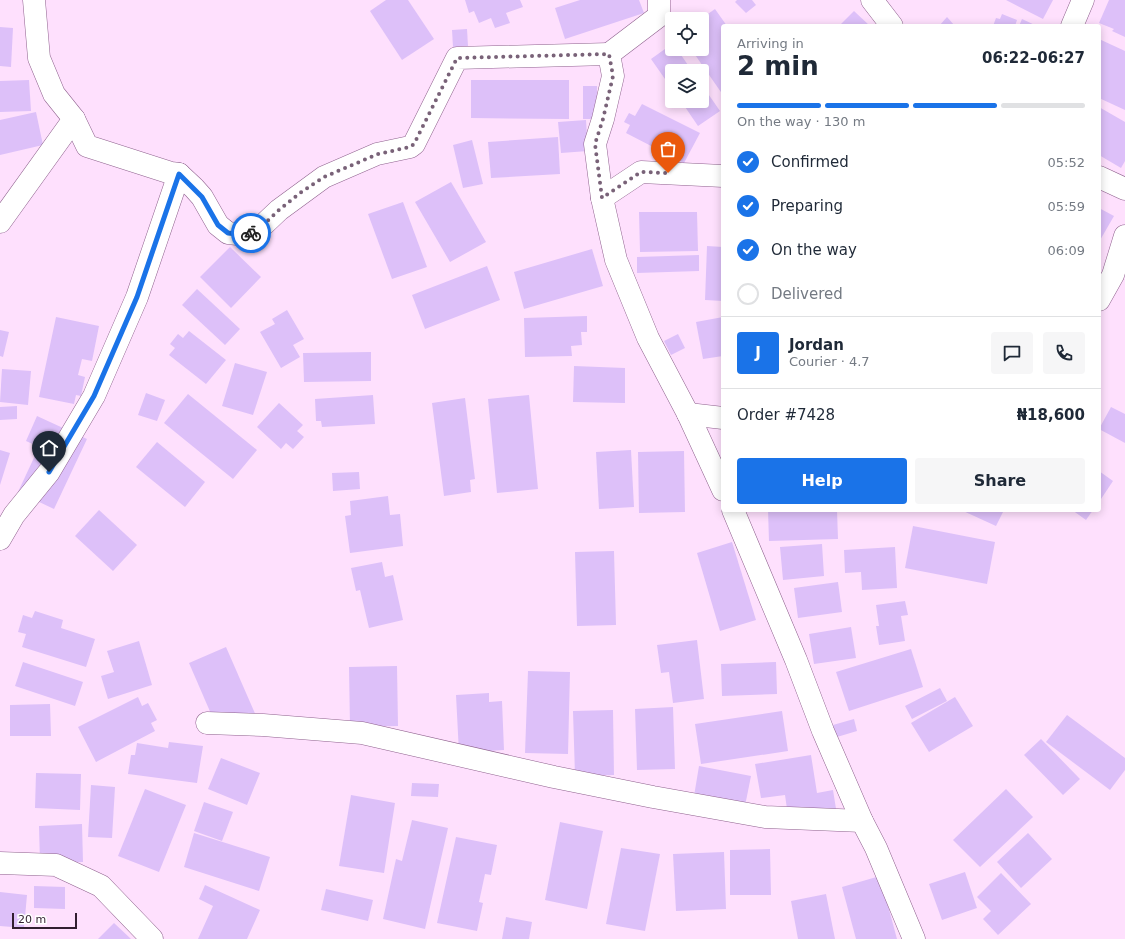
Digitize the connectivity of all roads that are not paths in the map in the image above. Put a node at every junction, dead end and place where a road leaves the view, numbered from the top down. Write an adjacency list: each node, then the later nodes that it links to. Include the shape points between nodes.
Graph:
1 (34, 0): 8 (street, via 39,58 54,94)
2 (659, 0): 7 (street, via 659,16)
3 (872, 0): 5 (street)
4 (1083, 0): 6 (street)
5 (890, 24)
6 (1073, 24)
7 (609, 54): 9 (street, via 457,58 414,144 378,154 324,177 279,210 260,228 247,235 228,233 218,225 202,197); 13 (street, via 613,76 595,144)
8 (74, 118): 9 (street, via 87,146); 14 (street)
9 (179, 174): 21 (street, via 137,297 94,396 49,472 14,515)
10 (721, 176): 13 (street, via 641,172)
11 (1101, 178): 12 (street)
12 (1125, 189)
13 (602, 198): 17 (street, via 616,260 648,338)
14 (0, 222)
15 (1125, 236): 16 (street, via 1113,274)
16 (1101, 296)
17 (688, 414): 18 (street); 19 (street)
18 (721, 418)
19 (721, 486)
20 (734, 512): 23 (street)
21 (0, 539)
22 (207, 723): 23 (street, via 362,733 561,778 765,817)
23 (862, 821): 26 (street)
24 (0, 863): 25 (street, via 56,864 101,886)
25 (152, 939)
26 (914, 939)

